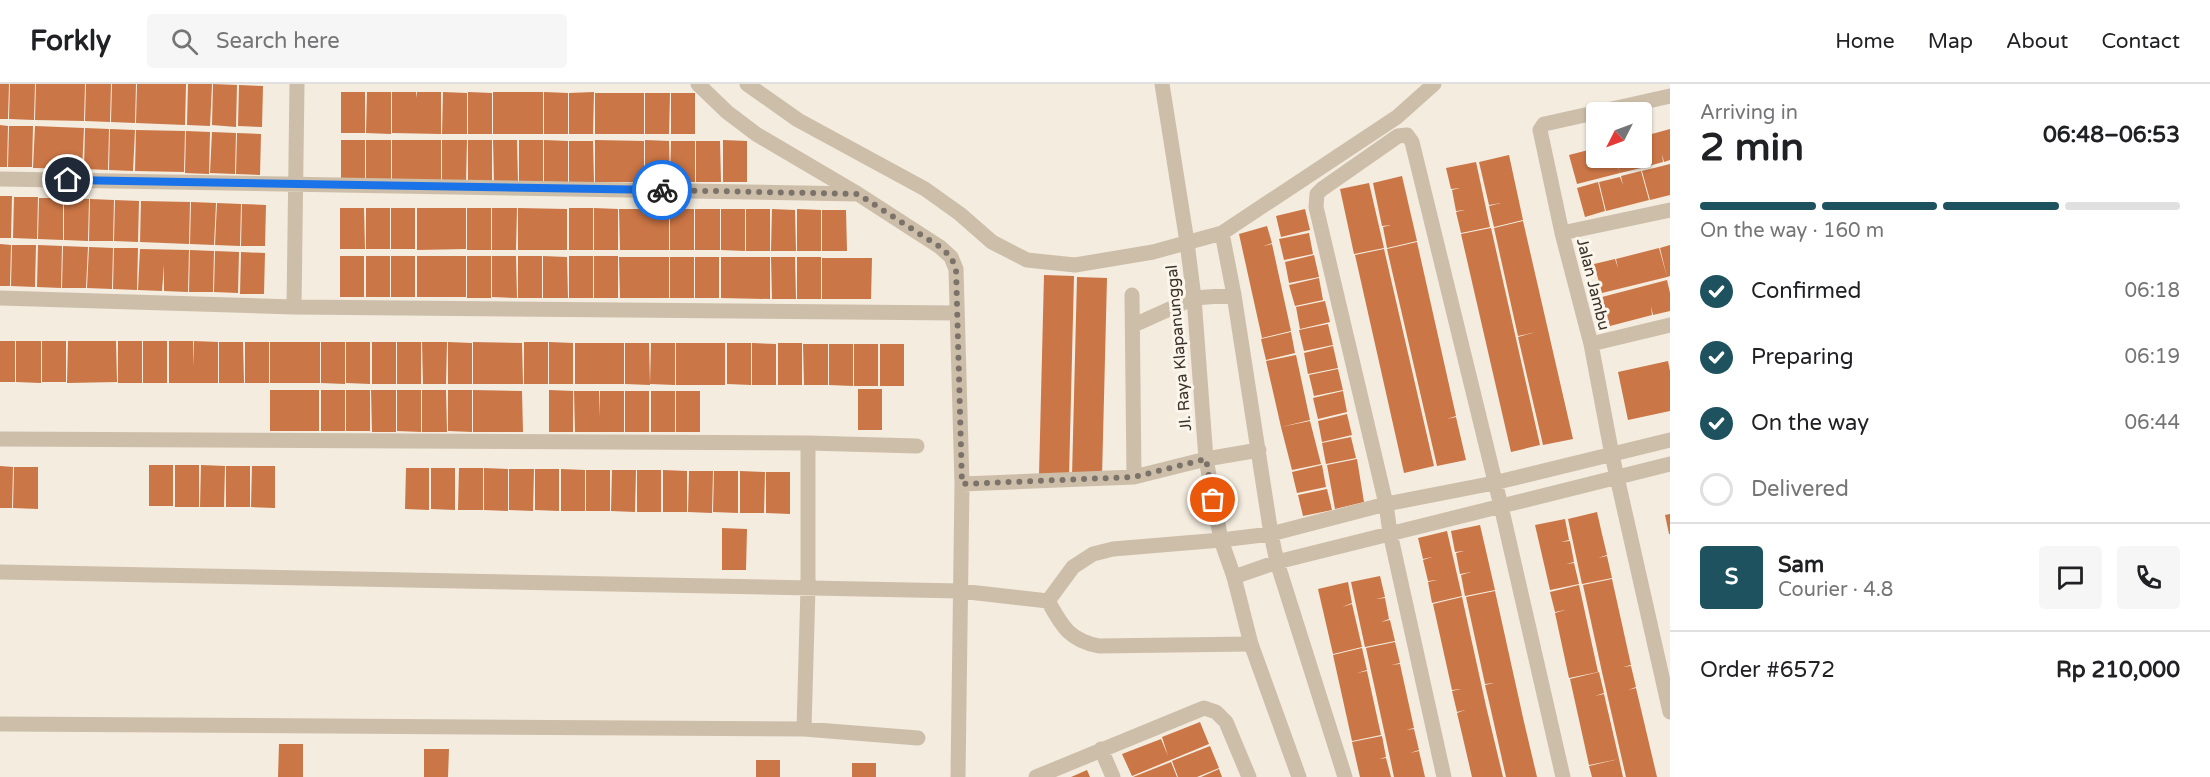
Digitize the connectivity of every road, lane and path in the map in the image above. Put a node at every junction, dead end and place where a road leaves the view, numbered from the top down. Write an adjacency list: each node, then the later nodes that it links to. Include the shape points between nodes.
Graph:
1 (297, 84): 8 (street)
2 (698, 84): 9 (street, via 756,134)
3 (747, 84): 13 (street, via 798,120 925,189 992,242 1027,260 1075,265)
4 (1162, 84): 13 (street, Jl. Raya Klapanunggal)
5 (1434, 84): 11 (street, via 1397,117)
6 (1661, 93): 12 (street, Jalan Jambu, via 1544,124 1540,130)
7 (0, 179): 8 (street)
8 (296, 183): 9 (street); 18 (street)
9 (858, 194): 19 (street, via 951,257 956,269)
10 (1670, 210): 12 (street)
11 (1222, 233): 13 (street); 15 (street)
12 (1562, 233): 22 (street, Jalan Jambu)
13 (1187, 242): 17 (street, Jl. Raya Klapanunggal)
14 (1132, 295): 20 (street)
15 (1234, 295): 17 (street); 27 (street)
16 (0, 298): 18 (street)
17 (1194, 298): 20 (street); 29 (street, Jl. Raya Klapanunggal)
18 (294, 307): 19 (street)
19 (957, 313): 34 (street)
20 (1134, 325): 32 (street)
21 (1670, 325): 22 (street)
22 (1591, 344): 28 (street, Jalan Jambu)
23 (0, 438): 25 (street)
24 (1670, 440): 28 (street)
25 (808, 443): 26 (street); 43 (street)
26 (917, 446)
27 (1259, 450): 29 (street); 38 (street)
28 (1612, 455): 31 (street, Jalan Jambu); 33 (street)
29 (1206, 459): 32 (street); 39 (street, Jl. Raya Klapanunggal)
30 (1670, 464): 31 (street)
31 (1618, 476): 36 (street); 47 (street, Jalan Jambu)
32 (1134, 477): 34 (street)
33 (1494, 483): 35 (street); 35 (street, via 1412,142 1407,135 1398,136 1322,189 1317,194 1316,207); 36 (street)
34 (962, 484): 44 (street)
35 (1386, 504): 37 (street); 38 (street)
36 (1501, 506): 37 (street); 59 (street)
37 (1390, 533): 40 (street); 58 (street)
38 (1270, 534): 39 (street); 40 (street)
39 (1221, 540): 42 (street, Jl. Raya Klapanunggal); 45 (street, via 1093,554 1073,567)
40 (1277, 562): 42 (street); 57 (street)
41 (0, 572): 43 (street)
42 (1234, 577): 46 (street, Jl. Raya Klapanunggal)
43 (808, 587): 44 (street); 49 (street)
44 (960, 591): 45 (street); 52 (street)
45 (1048, 601): 46 (street, via 1063,628 1082,643)
46 (1251, 644): 56 (street, Jl. Raya Klapanunggal)
47 (1670, 712)
48 (0, 724): 49 (street)
49 (804, 729): 50 (street)
50 (918, 738)
51 (1101, 749): 53 (street); 54 (street); 55 (street, via 1204,708 1216,711 1226,722)
52 (958, 777)
53 (1036, 777)
54 (1113, 777)
55 (1249, 777)
56 (1299, 777)
57 (1345, 777)
58 (1444, 777)
59 (1563, 777)

